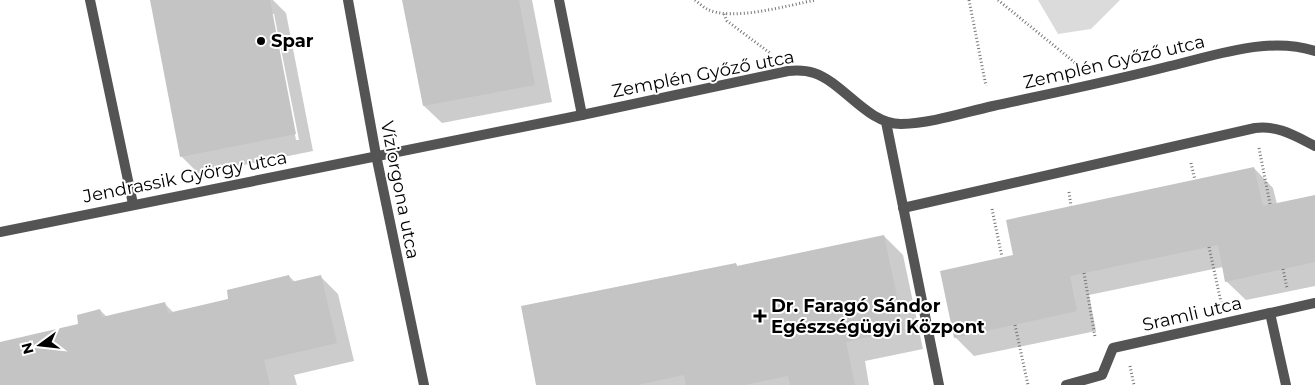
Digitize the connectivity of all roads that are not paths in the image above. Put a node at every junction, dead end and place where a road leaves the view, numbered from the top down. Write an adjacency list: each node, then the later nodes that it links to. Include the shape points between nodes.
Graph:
1 (90, 0): 9 (street)
2 (348, 0): 8 (street, Víziorgona utca)
3 (560, 0): 5 (street)
4 (1315, 51): 6 (street, Zemplén Győző utca, via 1285,46 1242,49 932,121)
5 (582, 115): 6 (street, Zemplén Győző utca, via 802,70 816,73); 8 (street, Zemplén Győző utca)
6 (886, 122): 10 (street)
7 (1315, 146): 10 (street, via 1281,129 1255,128)
8 (376, 155): 9 (street, Jendrassik György utca); 14 (street, Víziorgona utca)
9 (133, 204): 11 (street, Jendrassik György utca)
10 (903, 208): 15 (street)
11 (0, 232)
12 (1315, 303): 13 (street, Sramli utca)
13 (1270, 312): 16 (street, Sramli utca, via 1113,348 1102,376); 17 (street)
14 (424, 385)
15 (938, 385)
16 (1066, 385)
17 (1286, 385)

